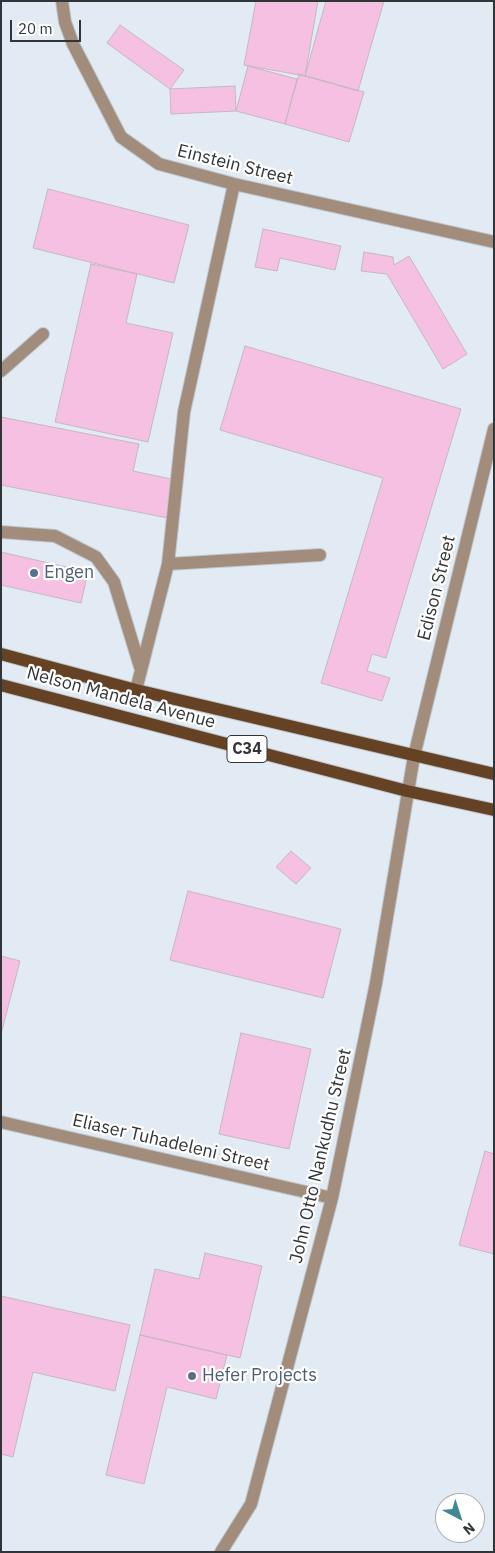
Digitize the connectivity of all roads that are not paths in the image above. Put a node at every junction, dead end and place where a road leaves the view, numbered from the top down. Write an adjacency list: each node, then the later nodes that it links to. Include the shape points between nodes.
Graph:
1 (62, 1): 2 (street, Einstein Street, via 73,44 121,137 158,164)
2 (234, 184): 3 (street, Einstein Street); 9 (street, via 184,412)
3 (494, 242)
4 (43, 334): 5 (street)
5 (1, 371)
6 (494, 429): 14 (street, Edison Street)
7 (1, 532): 11 (street, via 56,536 96,557 114,582)
8 (320, 555): 9 (street)
9 (168, 564): 11 (street)
10 (1, 654): 13 (main road, Nelson Mandela Avenue / C34)
11 (141, 670): 13 (street)
12 (1, 685): 16 (main road, Nelson Mandela Avenue / C34)
13 (136, 690): 14 (main road, Nelson Mandela Avenue / C34)
14 (414, 756): 15 (main road, Nelson Mandela Avenue / C34); 16 (street, John Otto Nankudhu Street)
15 (494, 774)
16 (407, 791): 17 (main road, Nelson Mandela Avenue / C34); 19 (street, John Otto Nankudhu Street, via 376,983)
17 (494, 810)
18 (1, 1122): 19 (street, Eliaser Tuhadeleni Street)
19 (332, 1198): 20 (street, John Otto Nankudhu Street, via 251,1504)
20 (221, 1552)

